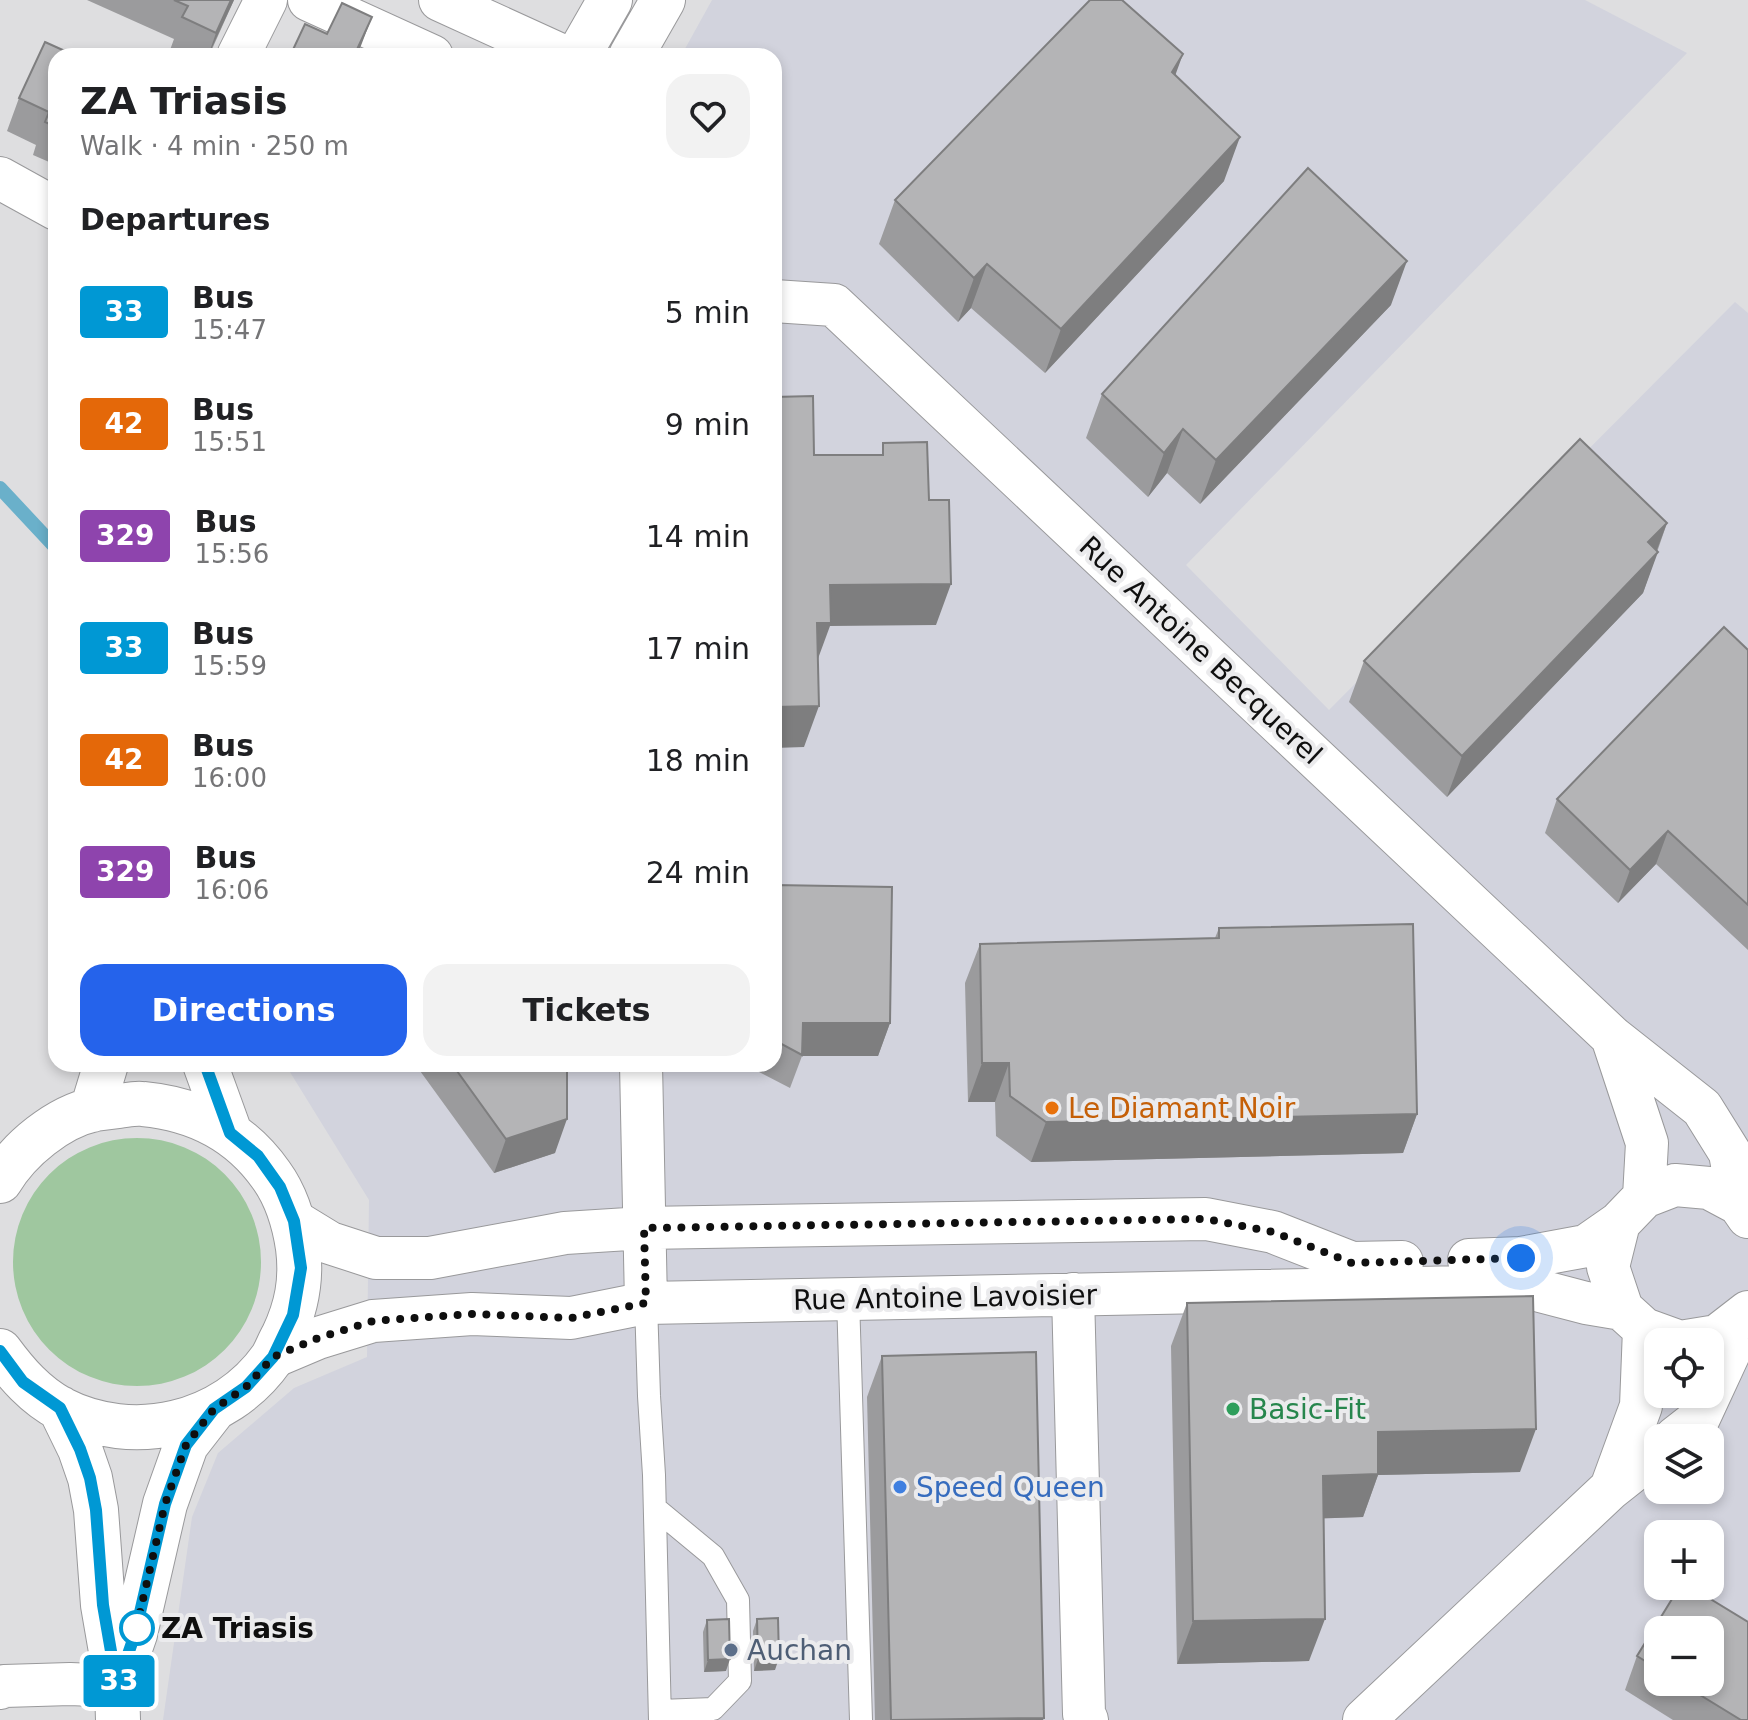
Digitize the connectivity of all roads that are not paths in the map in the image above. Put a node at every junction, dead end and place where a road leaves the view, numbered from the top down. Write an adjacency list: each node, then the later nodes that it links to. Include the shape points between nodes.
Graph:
1 (266, 0): 6 (street)
2 (309, 0): 7 (street)
3 (440, 0): 8 (street)
4 (610, 0): 9 (street)
5 (663, 0): 10 (street)
6 (242, 48)
7 (414, 48)
8 (545, 48)
9 (583, 48)
10 (636, 48)
11 (0, 178): 12 (street)
12 (48, 205)
13 (782, 302): 14 (street, Rue Antoine Becquerel, via 834,305)
14 (1612, 1037): 21 (street, Rue Antoine Becquerel, via 1647,1143); 22 (street, Rue Antoine Becquerel, via 1702,1108 1730,1153)
15 (104, 1072): 18 (street)
16 (208, 1072): 19 (street)
17 (641, 1072): 24 (street)
18 (92, 1110): 19 (street, via 140,1103 187,1111); 20 (street, via 30,1144)
19 (230, 1133): 23 (street, via 258,1156 280,1187)
20 (0, 1181)
21 (1631, 1210): 22 (street, via 1675,1185 1709,1188); 24 (street, via 1586,1246 1521,1258 1352,1263 1273,1232 1206,1219); 29 (street, Rue Antoine Becquerel, via 1608,1267)
22 (1743, 1210)
23 (294, 1221): 24 (street, via 330,1243 376,1258 430,1258 565,1233); 31 (street, via 301,1268 293,1315)
24 (644, 1228): 27 (street)
25 (1073, 1294): 26 (street, Rue Antoine Lavoisier); 29 (street, Rue Antoine Lavoisier, via 1521,1286); 42 (street)
26 (848, 1298): 27 (street, Rue Antoine Lavoisier); 41 (lane)
27 (646, 1303): 31 (street, Rue Antoine Lavoisier, via 571,1318 472,1314 373,1321); 37 (lane)
28 (1748, 1313): 29 (street, Rue Antoine Lavoisier, via 1717,1336 1680,1342); 34 (street)
29 (1633, 1319): 36 (street, via 1641,1406)
30 (0, 1351): 32 (street, via 23,1382)
31 (273, 1357): 33 (street, via 246,1387)
32 (60, 1408): 33 (street, via 97,1423 136,1428 176,1424); 39 (street, via 90,1478)
33 (214, 1409): 39 (street, via 186,1445 165,1504)
34 (1693, 1424)
35 (1644, 1462): 36 (street)
36 (1610, 1489): 43 (street)
37 (655, 1508): 40 (lane); 40 (lane, via 713,1556 738,1600 740,1681 713,1709)
38 (0, 1688): 39 (street, via 70,1684)
39 (117, 1703)
40 (660, 1715)
41 (861, 1720)
42 (1087, 1720)
43 (1364, 1720)

